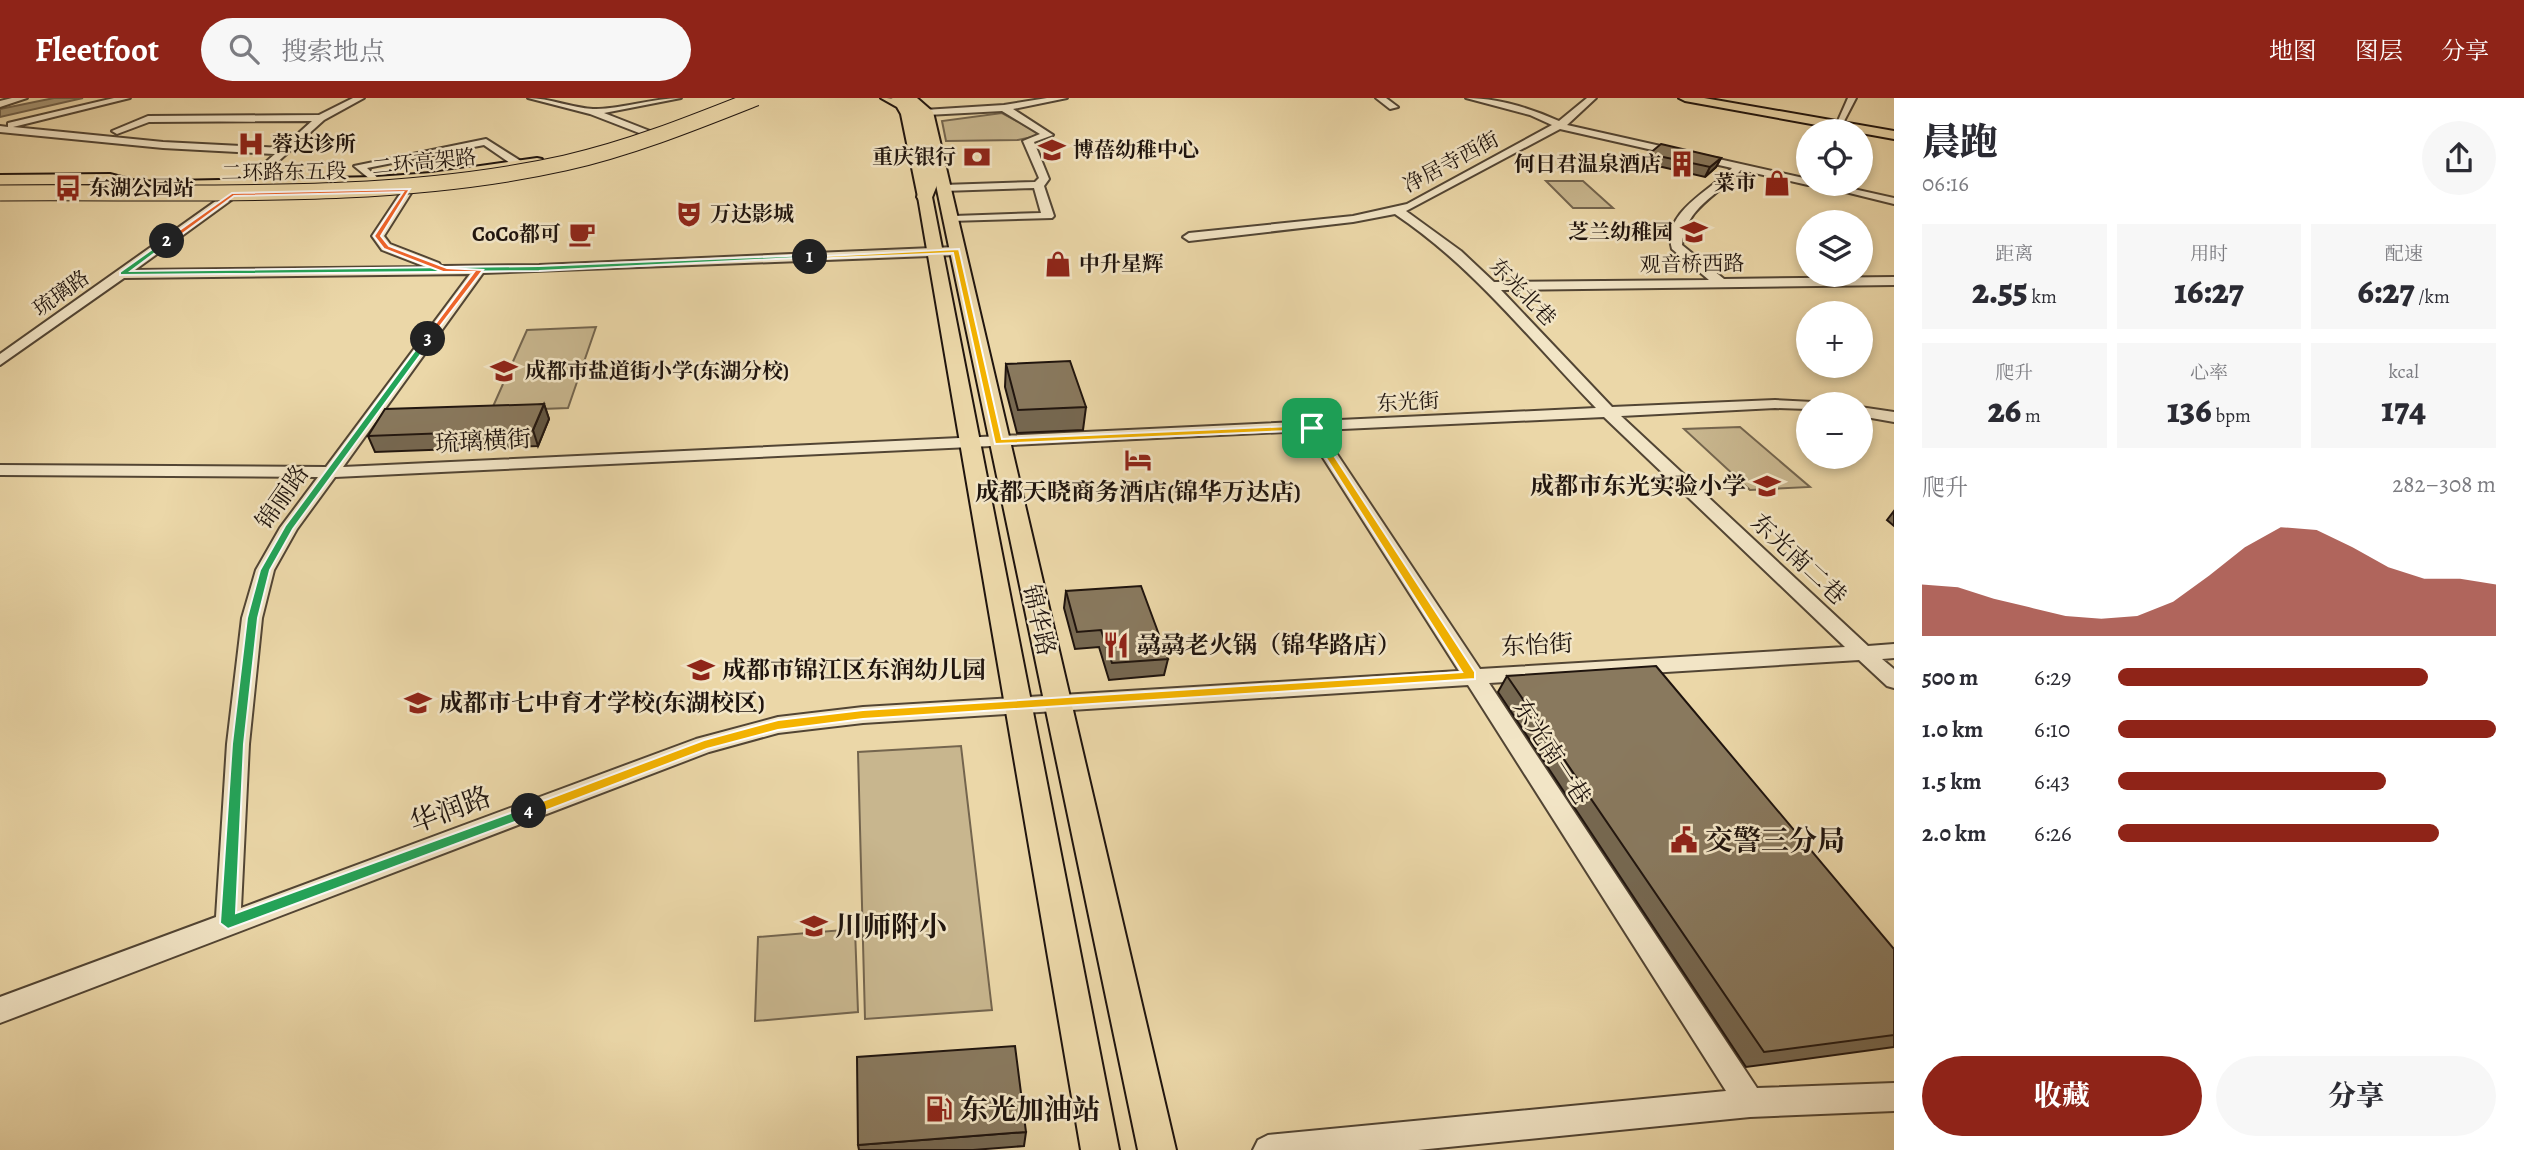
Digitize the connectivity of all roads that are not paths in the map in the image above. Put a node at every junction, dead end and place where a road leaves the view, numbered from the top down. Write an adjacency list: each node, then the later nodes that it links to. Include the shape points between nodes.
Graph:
1 (23, 98): 19 (street)
2 (126, 98): 33 (street)
3 (360, 98): 26 (street)
4 (532, 98): 24 (street)
5 (677, 98): 24 (street)
6 (731, 98): 42 (highway, 二环高架路, via 603,144 448,173 344,180)
7 (738, 98): 35 (main road, 二环路东五段)
8 (756, 98): 28 (highway, 二环高架路, bridge)
9 (765, 98): 28 (highway, bridge); 45 (main road, 二环路东五段, via 659,142 565,168 491,182)
10 (887, 98): 47 (main road, 锦华路, via 907,114)
11 (898, 98): 47 (highway, via 916,113)
12 (1063, 98): 23 (street)
13 (1380, 98): 22 (street)
14 (1470, 98): 25 (street)
15 (1592, 98): 31 (street, 净居寺西街)
16 (1685, 98): 36 (main road)
17 (1704, 98): 29 (main road)
18 (1852, 98): 30 (street)
19 (0, 104)
20 (211, 105): 27 (street)
21 (918, 105): 23 (street); 47 (main road, 锦华路)
22 (1393, 107)
23 (1004, 108): 44 (street, via 1048,135 1028,142 1044,179)
24 (593, 112): 35 (street)
25 (1551, 116): 31 (street); 52 (street, 净居寺西街, via 1394,204)
26 (321, 118): 27 (street); 37 (street, 琉璃路)
27 (193, 119): 34 (street, via 148,120)
28 (704, 119): 49 (highway, 二环高架路, bridge, via 611,151 447,182 344,190)
29 (1828, 119)
30 (1841, 119)
31 (1559, 125): 39 (street); 52 (street, 净居寺西街, via 1410,207)
32 (1873, 128): 36 (main road)
33 (0, 129): 37 (street)
34 (117, 131)
35 (647, 133): 38 (main road, 二环路东五段)
36 (1894, 133)
37 (285, 152): 43 (street, 琉璃路)
38 (520, 165): 41 (main road, 二环路东五段); 41 (street, via 486,142 359,166)
39 (1739, 166): 40 (street); 60 (street, via 1692,205 1675,232 1676,246)
40 (1796, 178)
41 (376, 181): 43 (main road, 二环路东五段)
42 (0, 183): 46 (main road, 二环路东五段); 46 (highway, via 110,179)
43 (248, 183): 46 (main road, 二环路东五段); 48 (street, 琉璃路)
44 (1038, 185): 47 (street); 53 (street, via 1048,216)
45 (408, 190): 48 (main road, 二环路东五段); 56 (street, via 378,236 387,247)
46 (142, 191): 48 (main road, 二环路东五段); 49 (highway, via 104,199)
47 (934, 193): 55 (main road, 锦华路)
48 (232, 195): 58 (street, 琉璃路)
49 (0, 196)
50 (1872, 196): 51 (street)
51 (1894, 201)
52 (1396, 210): 54 (street, 净居寺西街); 61 (street, 东光北巷, via 1423,226)
53 (954, 219)
54 (1189, 237)
55 (945, 251): 57 (street); 68 (main road, 锦华路); 69 (main road, 锦华路)
56 (446, 270): 57 (street); 58 (street)
57 (479, 270): 71 (street, 锦丽路)
58 (123, 274): 62 (street, 琉璃路)
59 (1894, 281): 60 (street, 观音桥西路)
60 (1721, 283): 61 (street, 观音桥西路)
61 (1490, 286): 65 (street, 东光北巷)
62 (0, 361)
63 (1796, 405): 65 (street, 东光街)
64 (1873, 413): 66 (street)
65 (1610, 414): 67 (street, 东光街); 73 (street, 东光南二巷)
66 (1894, 417)
67 (1312, 428): 68 (street, 东光街); 74 (street, 东光南一巷)
68 (998, 442): 69 (street, 东光街); 76 (main road, 锦华路)
69 (969, 443): 71 (street, 琉璃横街); 77 (main road, 锦华路)
70 (0, 470): 71 (street, 琉璃横街)
71 (330, 472): 78 (street, 锦丽路, via 276,549 252,618 238,744)
72 (1894, 651): 73 (street, 东怡街)
73 (1863, 653): 74 (street, 东怡街); 75 (street, 东光南二巷)
74 (1471, 676): 76 (street, 东怡街); 81 (street, 东光南一巷)
75 (1894, 681)
76 (1057, 703): 77 (street, 华润路); 83 (main road, 锦华路)
77 (1017, 706): 78 (street, 华润路, via 802,722 704,745); 82 (main road, 锦华路)
78 (228, 923): 79 (street, 华润路)
79 (0, 1010)
80 (1894, 1097): 81 (street)
81 (1750, 1103): 84 (street)
82 (1100, 1150)
83 (1157, 1150)
84 (1268, 1150)

